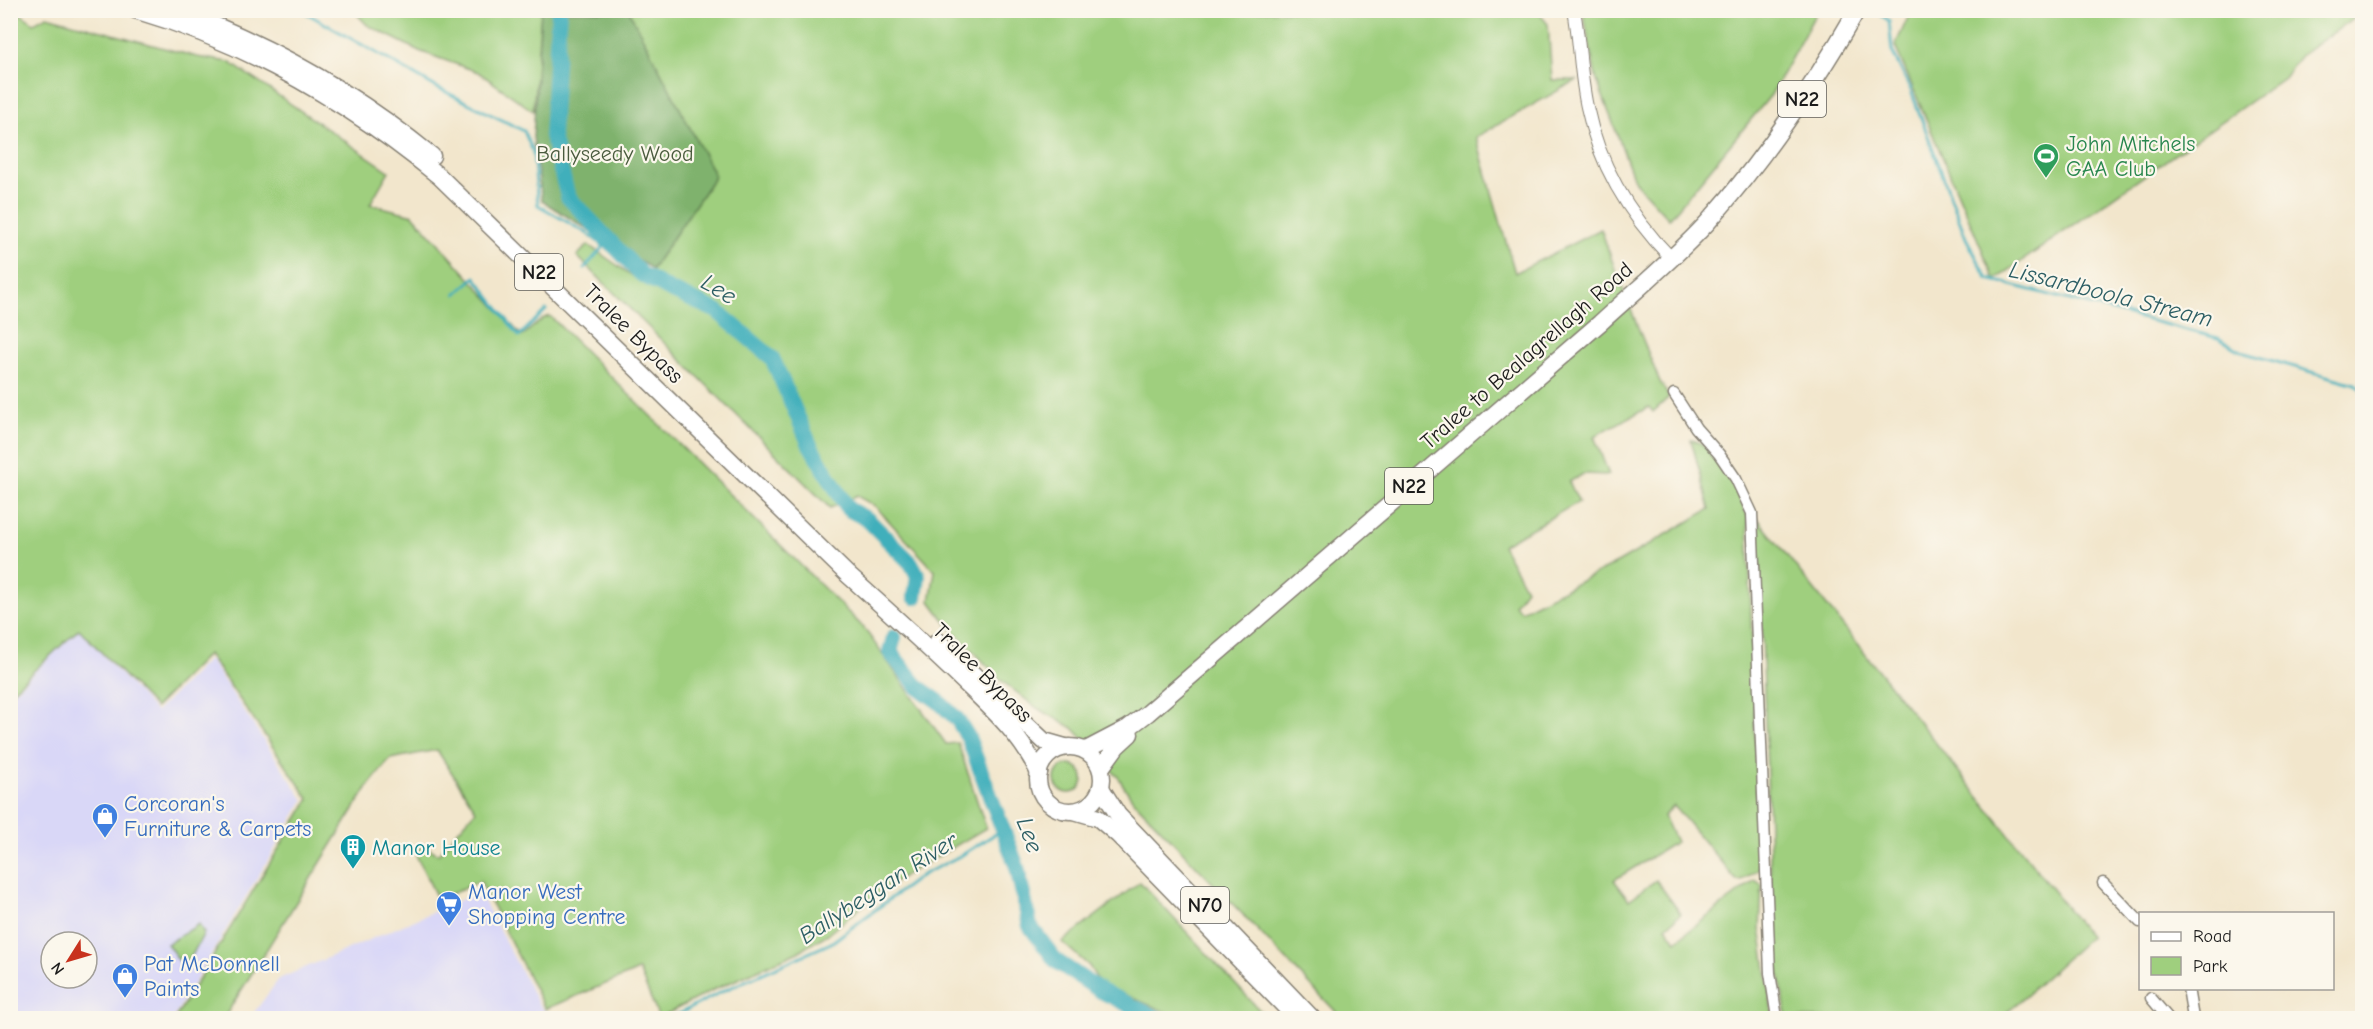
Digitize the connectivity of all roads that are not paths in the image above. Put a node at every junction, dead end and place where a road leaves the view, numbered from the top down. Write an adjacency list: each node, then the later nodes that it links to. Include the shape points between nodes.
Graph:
1 (135, 10): 7 (main road, Tralee Bypass / N22, via 217,39 283,70 341,104 414,156 561,293 848,575)
2 (176, 10): 7 (main road, Tralee Bypass / N22, via 286,58 347,94 446,167)
3 (1574, 10): 5 (street, via 1586,105 1602,155 1622,195)
4 (1857, 10): 5 (main road, Tralee to Bealagrellagh Road / N22, via 1827,63 1783,126 1706,223)
5 (1671, 258): 9 (main road, Tralee to Bealagrellagh Road / N22)
6 (1674, 394): 22 (street, via 1696,428 1719,453 1752,513 1770,961)
7 (893, 607): 8 (main road, Tralee Bypass / N22)
8 (916, 627): 10 (main road, Tralee Bypass / N22, via 1044,741); 13 (main road, Tralee Bypass / N22, via 1008,725)
9 (1148, 713): 11 (main road, Tralee to Bealagrellagh Road / N22); 12 (main road, Tralee to Bealagrellagh Road / N22)
10 (1065, 747): 11 (main road, N22); 13 (main road, via 1048,756)
11 (1086, 750): 12 (main road)
12 (1101, 768): 14 (main road)
13 (1039, 773): 15 (main road, N22, via 1038,783 1048,802)
14 (1101, 788): 15 (main road, via 1091,804); 21 (main road, N70, via 1118,815 1146,846)
15 (1074, 811): 20 (main road, N70, via 1098,818 1118,835)
16 (2103, 883): 17 (street)
17 (2139, 921)
18 (2188, 990): 24 (street)
19 (2151, 998): 23 (street)
20 (1296, 1018)
21 (1312, 1018)
22 (1777, 1018)
23 (2168, 1018)
24 (2193, 1018)

